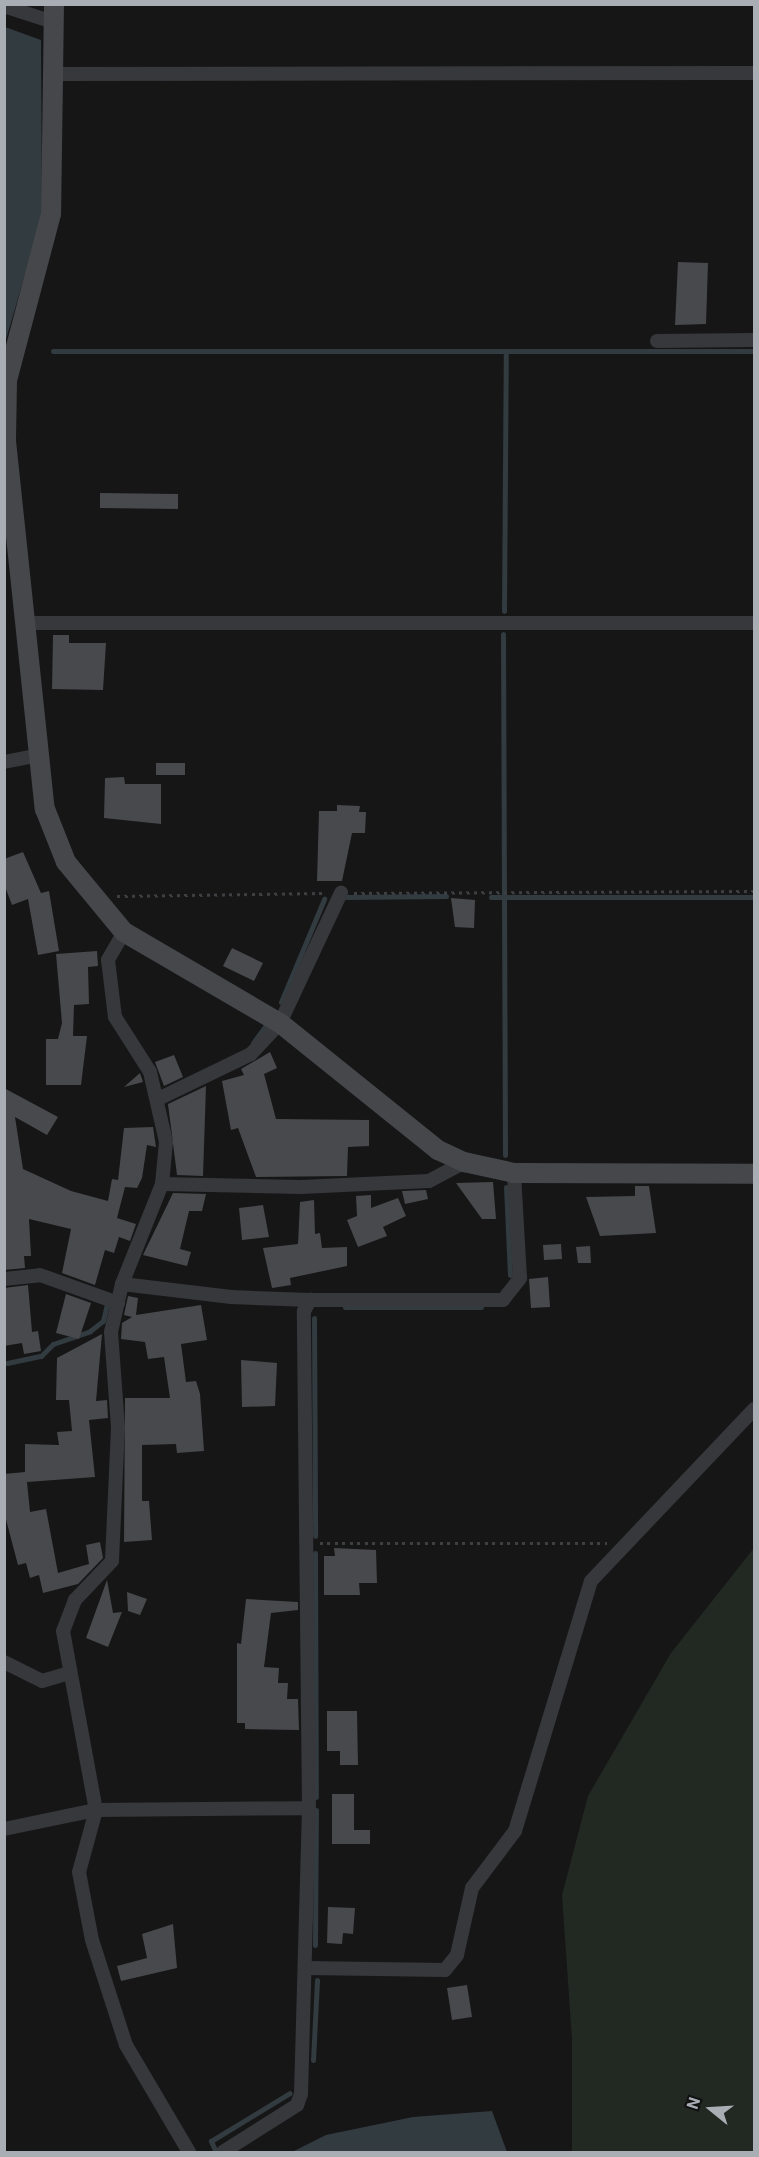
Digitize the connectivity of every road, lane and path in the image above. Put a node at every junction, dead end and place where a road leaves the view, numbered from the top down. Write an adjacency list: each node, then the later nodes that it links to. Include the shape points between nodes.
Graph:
1 (4, 6): 2 (street)
2 (53, 14): 4 (street)
3 (754, 73): 4 (street)
4 (54, 74): 7 (street, via 51,214 7,381)
5 (754, 340): 6 (street)
6 (657, 341)
7 (11, 558): 8 (street)
8 (24, 623): 9 (street); 10 (street)
9 (754, 623)
10 (39, 754): 11 (street); 14 (street, via 45,809 66,862)
11 (4, 762)
12 (754, 891): 13 (path)
13 (341, 893): 14 (path); 16 (street)
14 (89, 896): 15 (street)
15 (124, 932): 16 (street); 17 (street, via 108,960 115,1017 150,1072)
16 (280, 1023): 17 (street, via 251,1054); 18 (street, via 438,1150)
17 (158, 1099): 21 (street, via 166,1142)
18 (464, 1162): 19 (street); 21 (street, via 429,1180 301,1186)
19 (514, 1173): 20 (street); 24 (street, via 520,1278 503,1300)
20 (754, 1174)
21 (162, 1184): 23 (street)
22 (4, 1280): 25 (street, via 40,1275)
23 (122, 1284): 24 (street, via 231,1298); 25 (street)
24 (310, 1300): 27 (street, via 304,1311)
25 (118, 1303): 30 (street, via 111,1332 118,1428 112,1561 75,1600 63,1631)
26 (754, 1409): 28 (street)
27 (307, 1543): 28 (path); 31 (street)
28 (624, 1543): 34 (street, via 591,1581 515,1831 472,1888 457,1955 445,1971)
29 (4, 1662): 30 (street, via 42,1681)
30 (67, 1674): 32 (street)
31 (309, 1808): 32 (street); 34 (street)
32 (96, 1810): 33 (street); 35 (street, via 79,1872 92,1940 126,2045)
33 (4, 1829)
34 (306, 1968): 36 (street, via 297,2105)
35 (189, 2152)
36 (223, 2152)

